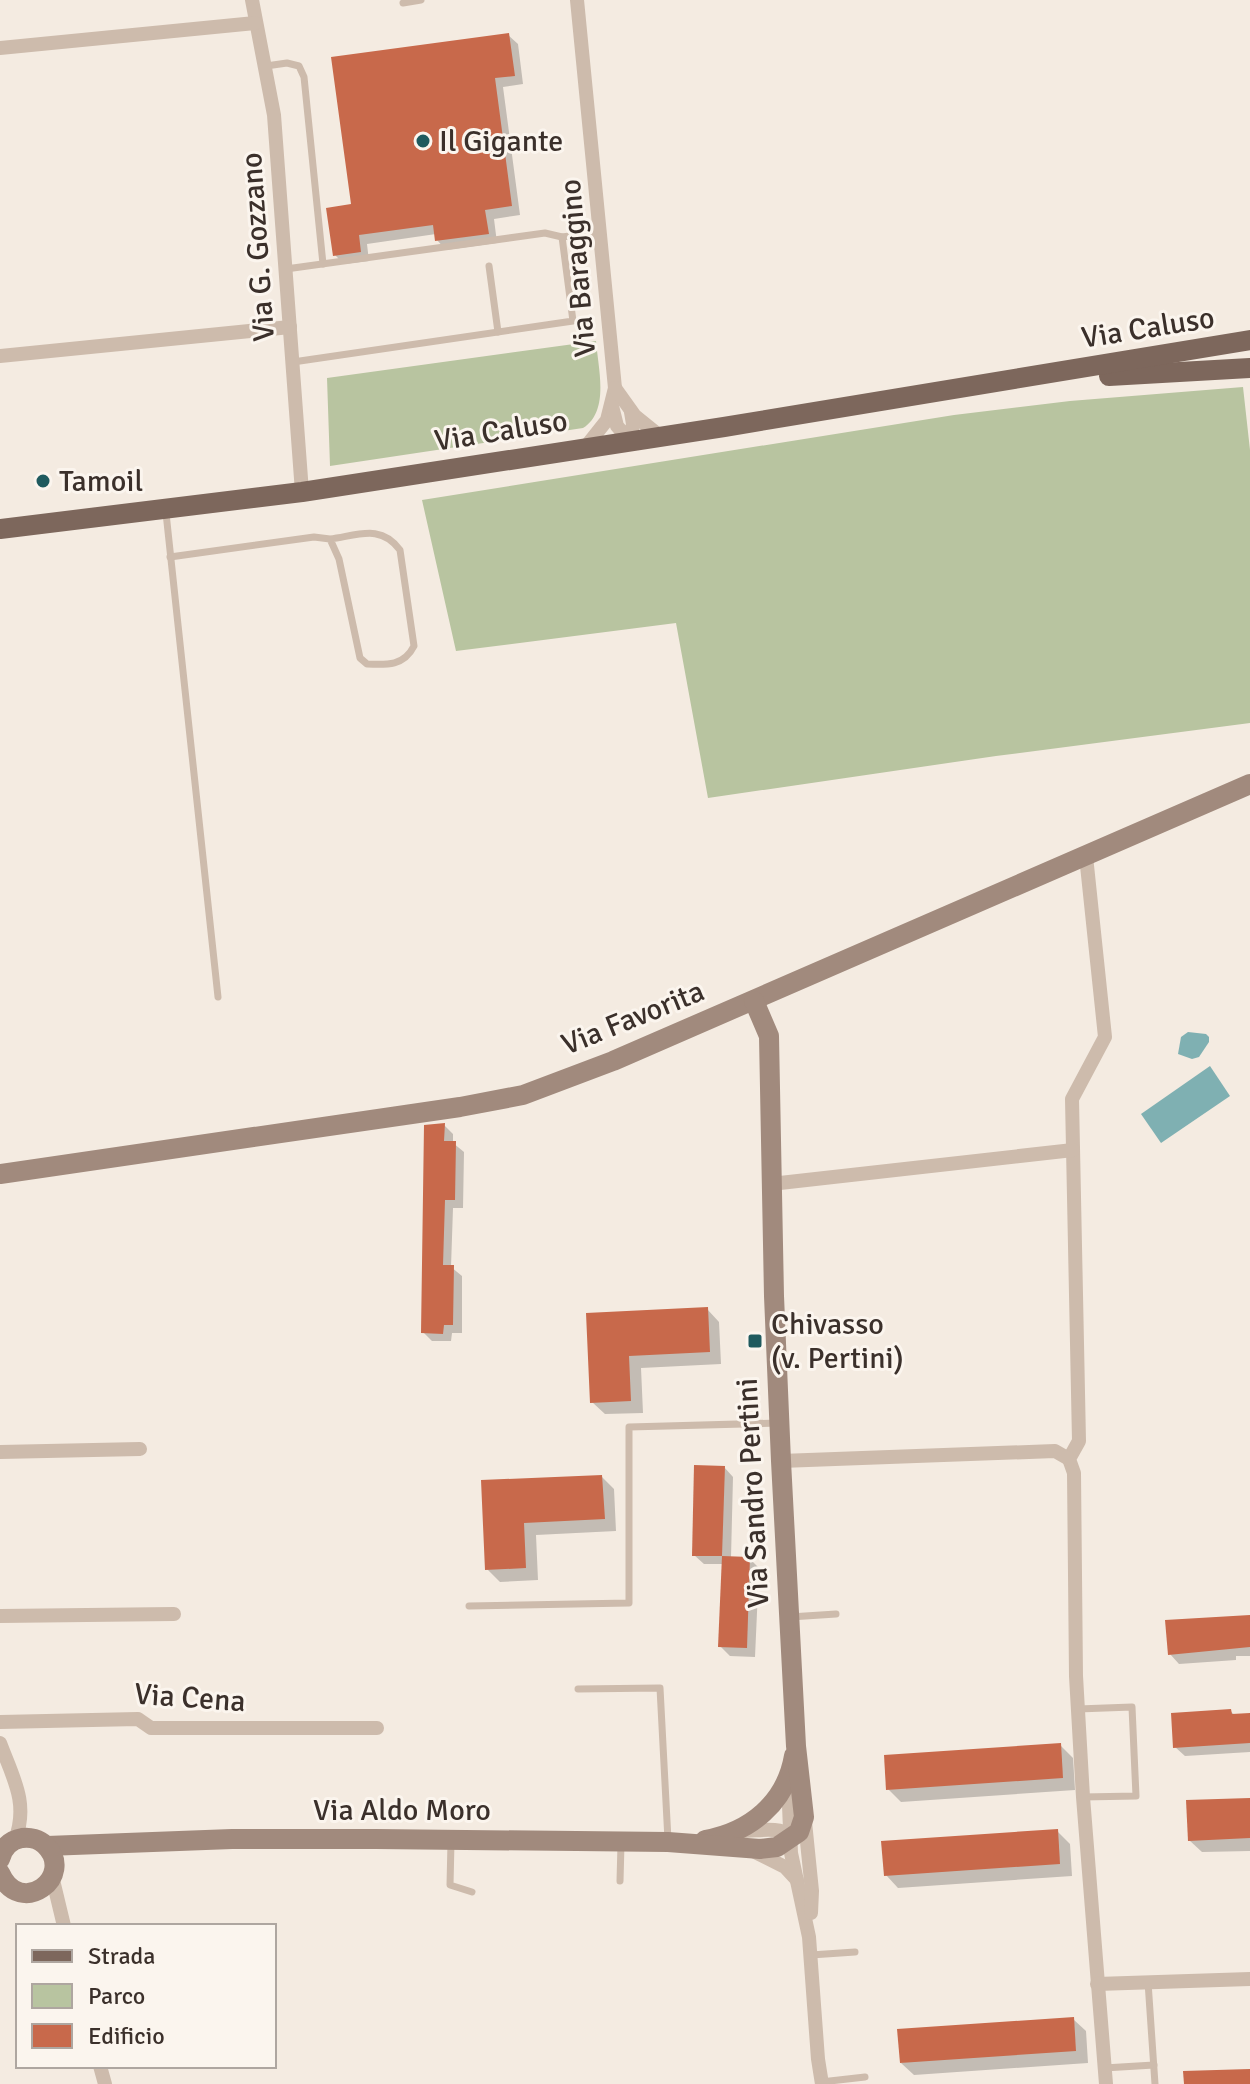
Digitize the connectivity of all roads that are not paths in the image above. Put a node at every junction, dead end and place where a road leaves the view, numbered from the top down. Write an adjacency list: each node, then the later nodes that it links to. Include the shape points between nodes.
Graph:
1 (252, 0): 5 (street, Via G. Gozzano)
2 (421, 0): 4 (lane)
3 (577, 0): 8 (street, Via Baraggino)
4 (403, 3)
5 (255, 23): 6 (street); 7 (street, Via G. Gozzano)
6 (0, 48)
7 (266, 66): 10 (lane, via 299,66 304,77); 12 (street, Via G. Gozzano)
8 (600, 232): 9 (lane); 20 (street, Via Baraggino)
9 (562, 237): 10 (lane, via 545,233); 14 (lane, via 573,321)
10 (323, 264): 12 (lane)
11 (489, 266): 14 (lane)
12 (286, 269): 13 (street, Via G. Gozzano)
13 (290, 327): 16 (street); 17 (street, Via G. Gozzano)
14 (498, 332): 17 (lane)
15 (1250, 340): 19 (main road, Via Caluso)
16 (0, 356)
17 (293, 362): 26 (street, Via G. Gozzano)
18 (1250, 368): 19 (main road, Via Caluso)
19 (1009, 381): 23 (main road, Via Caluso)
20 (615, 388): 21 (street, Via Baraggino); 22 (street, Via Baraggino)
21 (612, 406): 24 (street, via 617,426); 25 (street, Via Baraggino)
22 (631, 412): 23 (street, Via Baraggino); 24 (street)
23 (661, 437): 24 (main road, Via Caluso)
24 (630, 441): 25 (main road, Via Caluso)
25 (584, 449): 26 (main road, Via Caluso)
26 (302, 492): 27 (main road, Via Caluso)
27 (165, 507): 28 (main road, Via Caluso); 30 (lane)
28 (0, 529)
29 (330, 539): 29 (lane, via 360,658 367,664 400,662 414,646 400,550 391,538 375,532); 30 (lane)
30 (170, 557): 33 (lane)
31 (1250, 784): 32 (street, Via Favorita)
32 (1086, 856): 34 (street, Via Favorita); 35 (street, via 1105,1037 1072,1099)
33 (218, 997)
34 (754, 1001): 36 (street, Via Favorita, via 523,1095); 37 (street, Via Sandro Pertini, via 769,1036)
35 (1073, 1150): 37 (street); 41 (street, via 1079,1441)
36 (0, 1174)
37 (771, 1184): 38 (street, Via Sandro Pertini)
38 (780, 1423): 42 (street, Via Sandro Pertini); 43 (lane, via 629,1427 629,1603)
39 (140, 1449): 40 (street)
40 (0, 1452)
41 (1069, 1459): 42 (street, via 1055,1451); 49 (street, via 1074,1473)
42 (781, 1461): 47 (street, Via Sandro Pertini)
43 (469, 1606)
44 (174, 1614): 46 (street)
45 (836, 1614): 47 (lane)
46 (0, 1616)
47 (788, 1617): 53 (street, Via Sandro Pertini)
48 (578, 1689): 60 (lane, via 660,1688)
49 (1078, 1709): 55 (street); 55 (lane, via 1132,1707 1136,1796)
50 (0, 1722): 51 (street, Via Cena, via 138,1719 151,1728)
51 (377, 1728)
52 (0, 1743): 63 (street, via 22,1805 22,1822)
53 (796, 1746): 54 (street); 56 (street, via 804,1817)
54 (788, 1781): 56 (street); 58 (street)
55 (1083, 1797): 77 (street)
56 (796, 1839): 58 (street, Via Aldo Moro, via 777,1847); 66 (street); 72 (street, via 812,1891)
57 (451, 1840): 59 (street, Via Aldo Moro); 61 (street, Via Aldo Moro); 69 (lane, via 450,1885)
58 (742, 1840): 60 (street, Via Aldo Moro); 66 (street)
59 (621, 1841): 60 (street, Via Aldo Moro); 67 (lane)
60 (678, 1842)
61 (114, 1844): 62 (street, Via Aldo Moro); 65 (street, Via Aldo Moro, via 68,1860)
62 (47, 1846): 63 (street, Via Aldo Moro, via 32,1838); 65 (street)
63 (5, 1848)
64 (0, 1873): 68 (street, via 18,1892)
65 (53, 1874): 68 (street, Via Aldo Moro); 71 (street)
66 (797, 1880): 72 (street)
67 (620, 1881)
68 (36, 1892): 70 (street)
69 (472, 1892)
70 (63, 1924)
71 (64, 1924)
72 (809, 1937): 74 (street)
73 (855, 1952): 74 (lane)
74 (811, 1955): 81 (street)
75 (1250, 1979): 76 (street)
76 (1148, 1982): 77 (street); 78 (lane)
77 (1097, 1984): 79 (street)
78 (1154, 2065): 79 (lane); 83 (lane)
79 (1104, 2068): 82 (street)
80 (865, 2077): 81 (lane)
81 (822, 2083)
82 (1106, 2084)
83 (1155, 2084)

